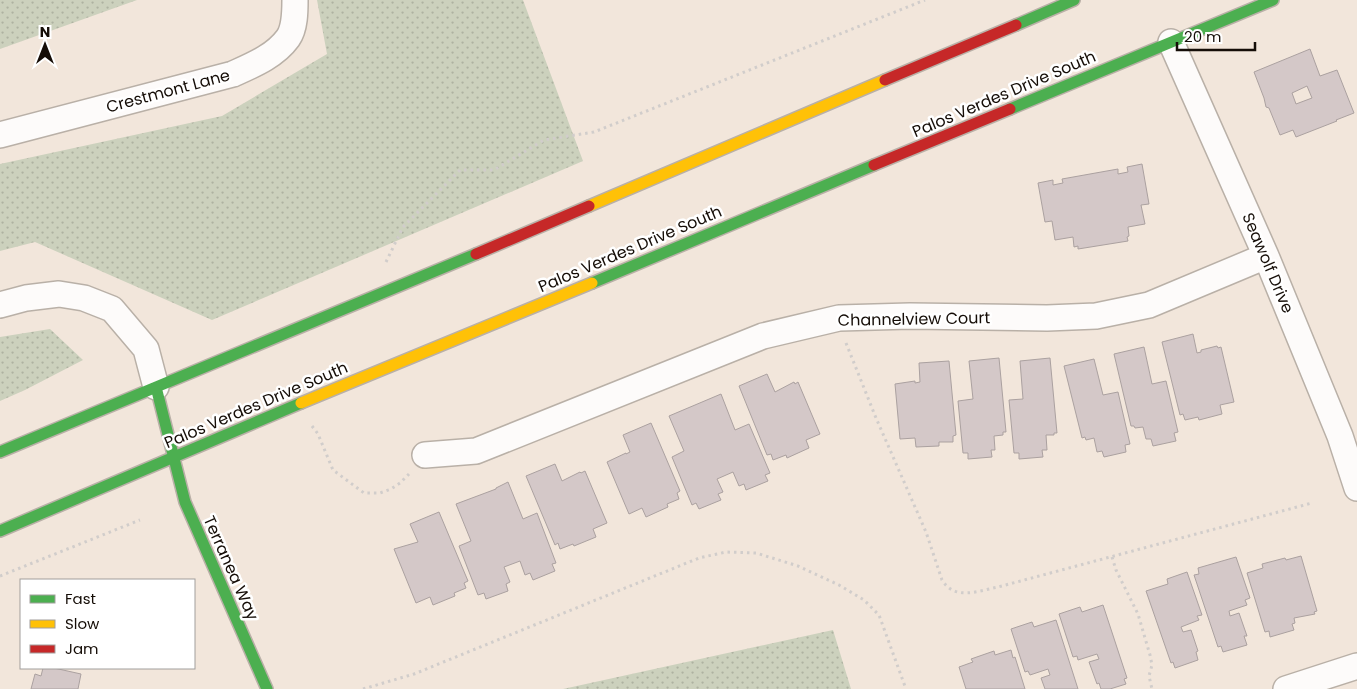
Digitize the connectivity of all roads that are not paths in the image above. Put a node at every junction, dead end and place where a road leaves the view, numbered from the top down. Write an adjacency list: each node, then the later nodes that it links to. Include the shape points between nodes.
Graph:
1 (295, 0): 5 (street, Crestmont Lane, via 289,37 268,58 233,74)
2 (1074, 0): 8 (main road, via 368,300)
3 (1273, 0): 4 (main road, Palos Verdes Drive South)
4 (1171, 42): 6 (street, Seawolf Drive); 11 (main road, Palos Verdes Drive South)
5 (0, 135)
6 (1266, 256): 10 (street, Channelview Court, via 1148,306 1096,316 839,318 764,336 476,451); 12 (street, Seawolf Drive, via 1340,436)
7 (0, 305): 8 (street, via 59,294 84,298 112,309 146,349)
8 (156, 386): 9 (main road); 11 (main road)
9 (0, 452)
10 (425, 455)
11 (174, 457): 13 (main road, Palos Verdes Drive South); 15 (main road, Terranea Way, via 185,502)
12 (1357, 488)
13 (0, 530)
14 (1357, 666): 16 (street)
15 (267, 689)
16 (1286, 689)

